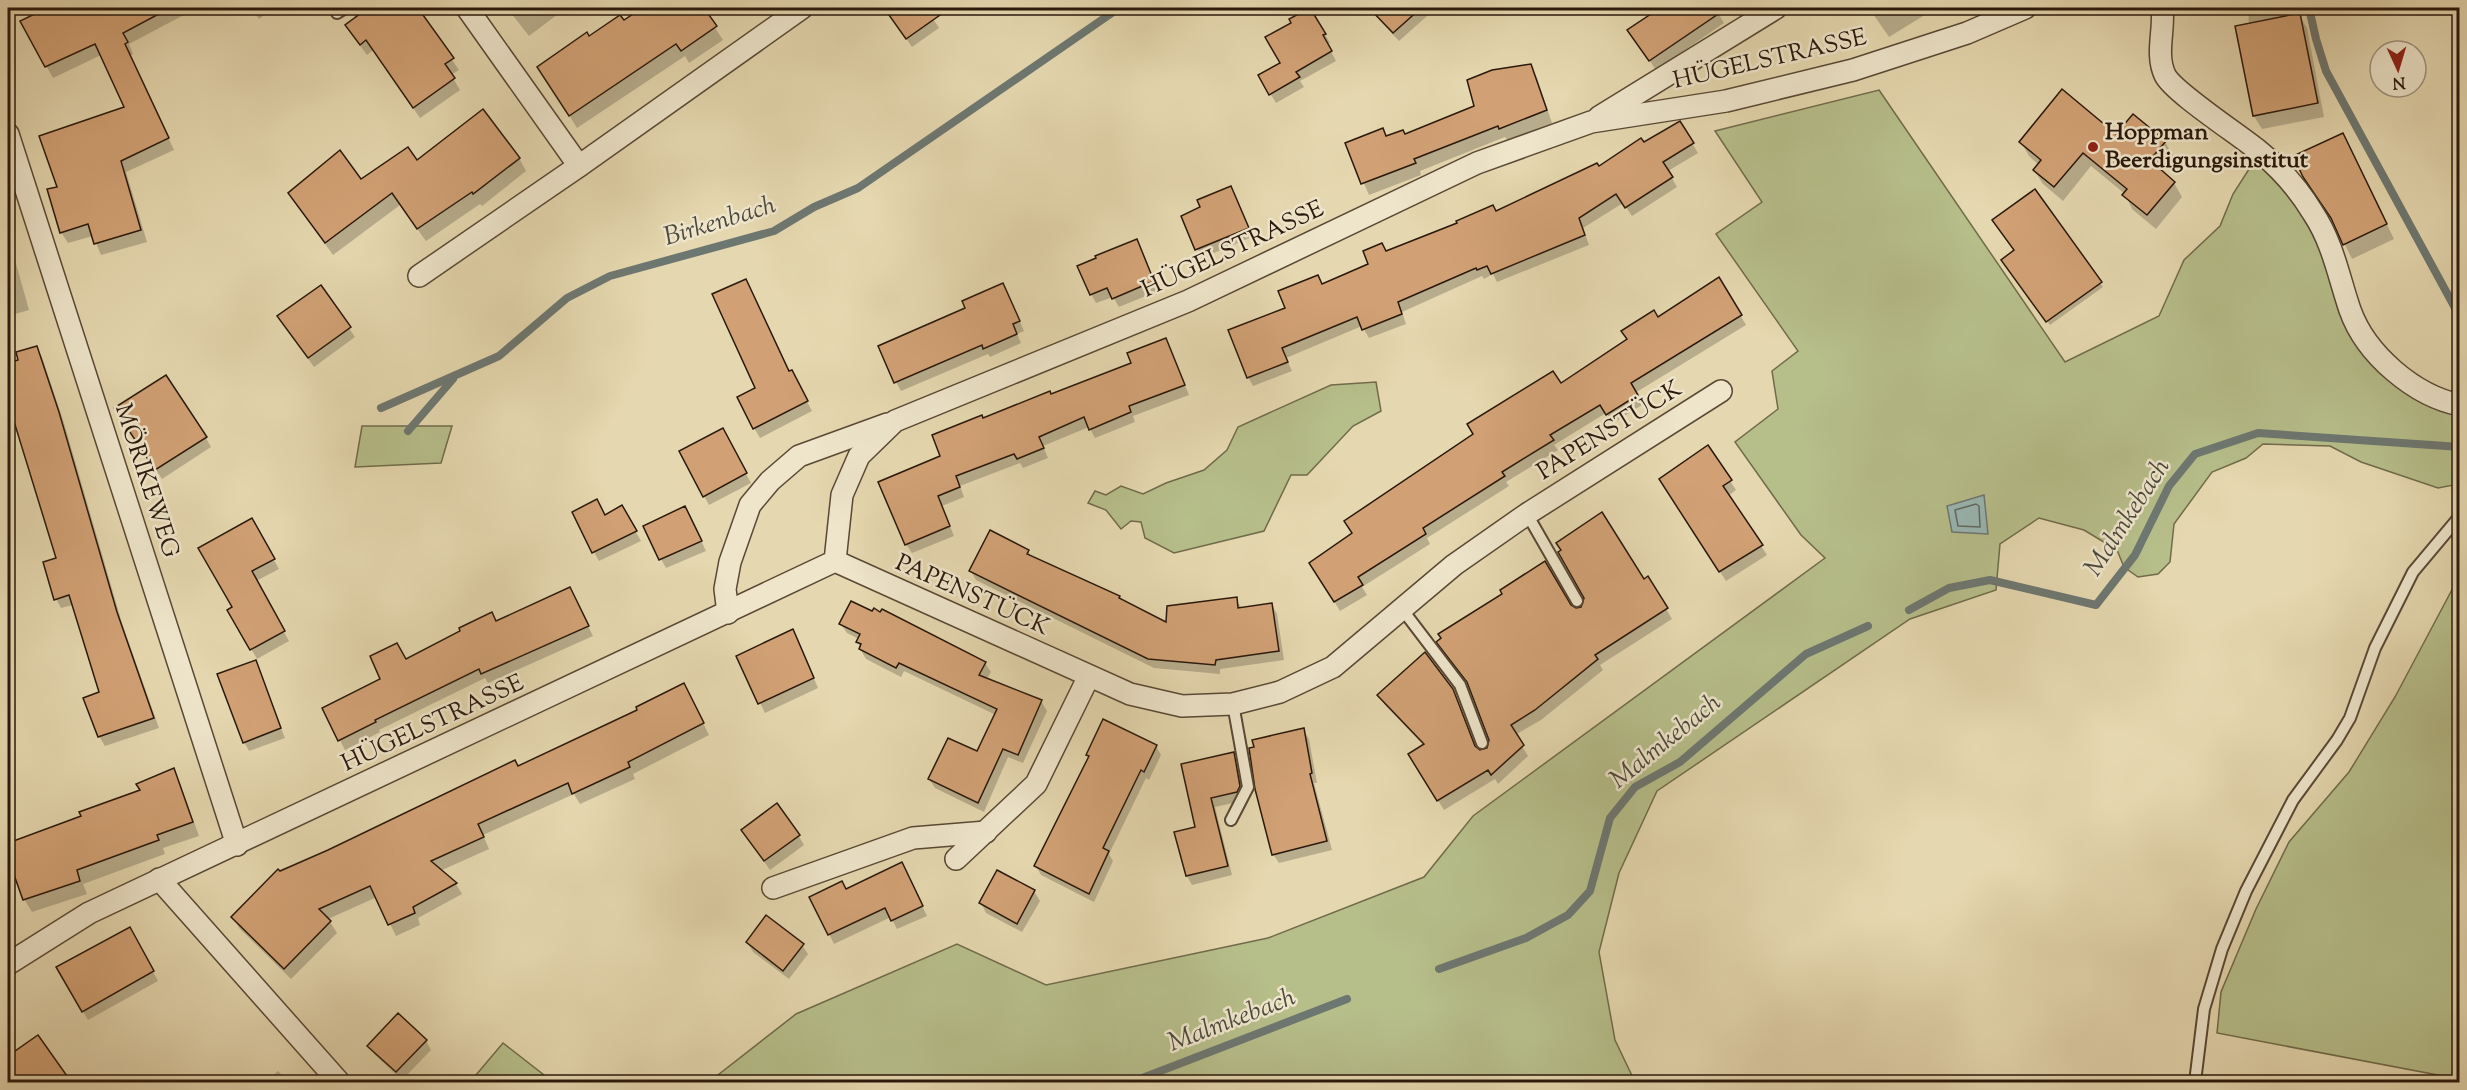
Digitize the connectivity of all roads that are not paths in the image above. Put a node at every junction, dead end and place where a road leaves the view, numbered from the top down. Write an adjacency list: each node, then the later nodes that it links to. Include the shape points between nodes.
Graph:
1 (467, 8): 8 (street)
2 (802, 8): 8 (street)
3 (2025, 8): 6 (street, HÜGELSTRASSE, via 1966,33 1853,70 1726,101)
4 (2162, 8): 11 (street, via 2160,61 2165,77 2286,176 2314,214 2337,263 2351,313 2375,352 2409,383 2430,396)
5 (1764, 11): 6 (street, HÜGELSTRASSE)
6 (1591, 122): 12 (street, HÜGELSTRASSE, via 1477,163 1188,301)
7 (8, 134): 24 (street, MÖRIKEWEG)
8 (579, 166): 9 (street)
9 (419, 276)
10 (1721, 391): 13 (street, PAPENSTÜCK)
11 (2460, 405)
12 (895, 421): 15 (street, HÜGELSTRASSE, via 859,456 842,495); 18 (street, HÜGELSTRASSE, via 800,456 770,481 750,505 730,562 725,589)
13 (1527, 514): 16 (lane, PAPENSTÜCK); 17 (street, PAPENSTÜCK, via 1454,565)
14 (2460, 516): 30 (lane, via 2414,572 2375,648 2350,718 2293,800 2246,891 2222,949 2204,1009)
15 (835, 561): 18 (street, HÜGELSTRASSE); 19 (street, PAPENSTÜCK)
16 (1577, 600)
17 (1402, 609): 20 (street, PAPENSTÜCK, via 1333,667 1280,692); 21 (lane, via 1460,685)
18 (728, 613): 24 (street, HÜGELSTRASSE)
19 (1089, 676): 20 (street, PAPENSTÜCK, via 1130,694 1182,706); 23 (street, via 1036,784)
20 (1233, 704): 22 (lane, via 1248,787)
21 (1482, 743)
22 (1231, 820)
23 (986, 832): 25 (street); 27 (street, via 913,838)
24 (237, 844): 26 (street, HÜGELSTRASSE)
25 (956, 859)
26 (159, 879): 28 (street, HÜGELSTRASSE, via 89,913); 29 (street)
27 (773, 888)
28 (8, 964)
29 (339, 1083)
30 (2195, 1083)

